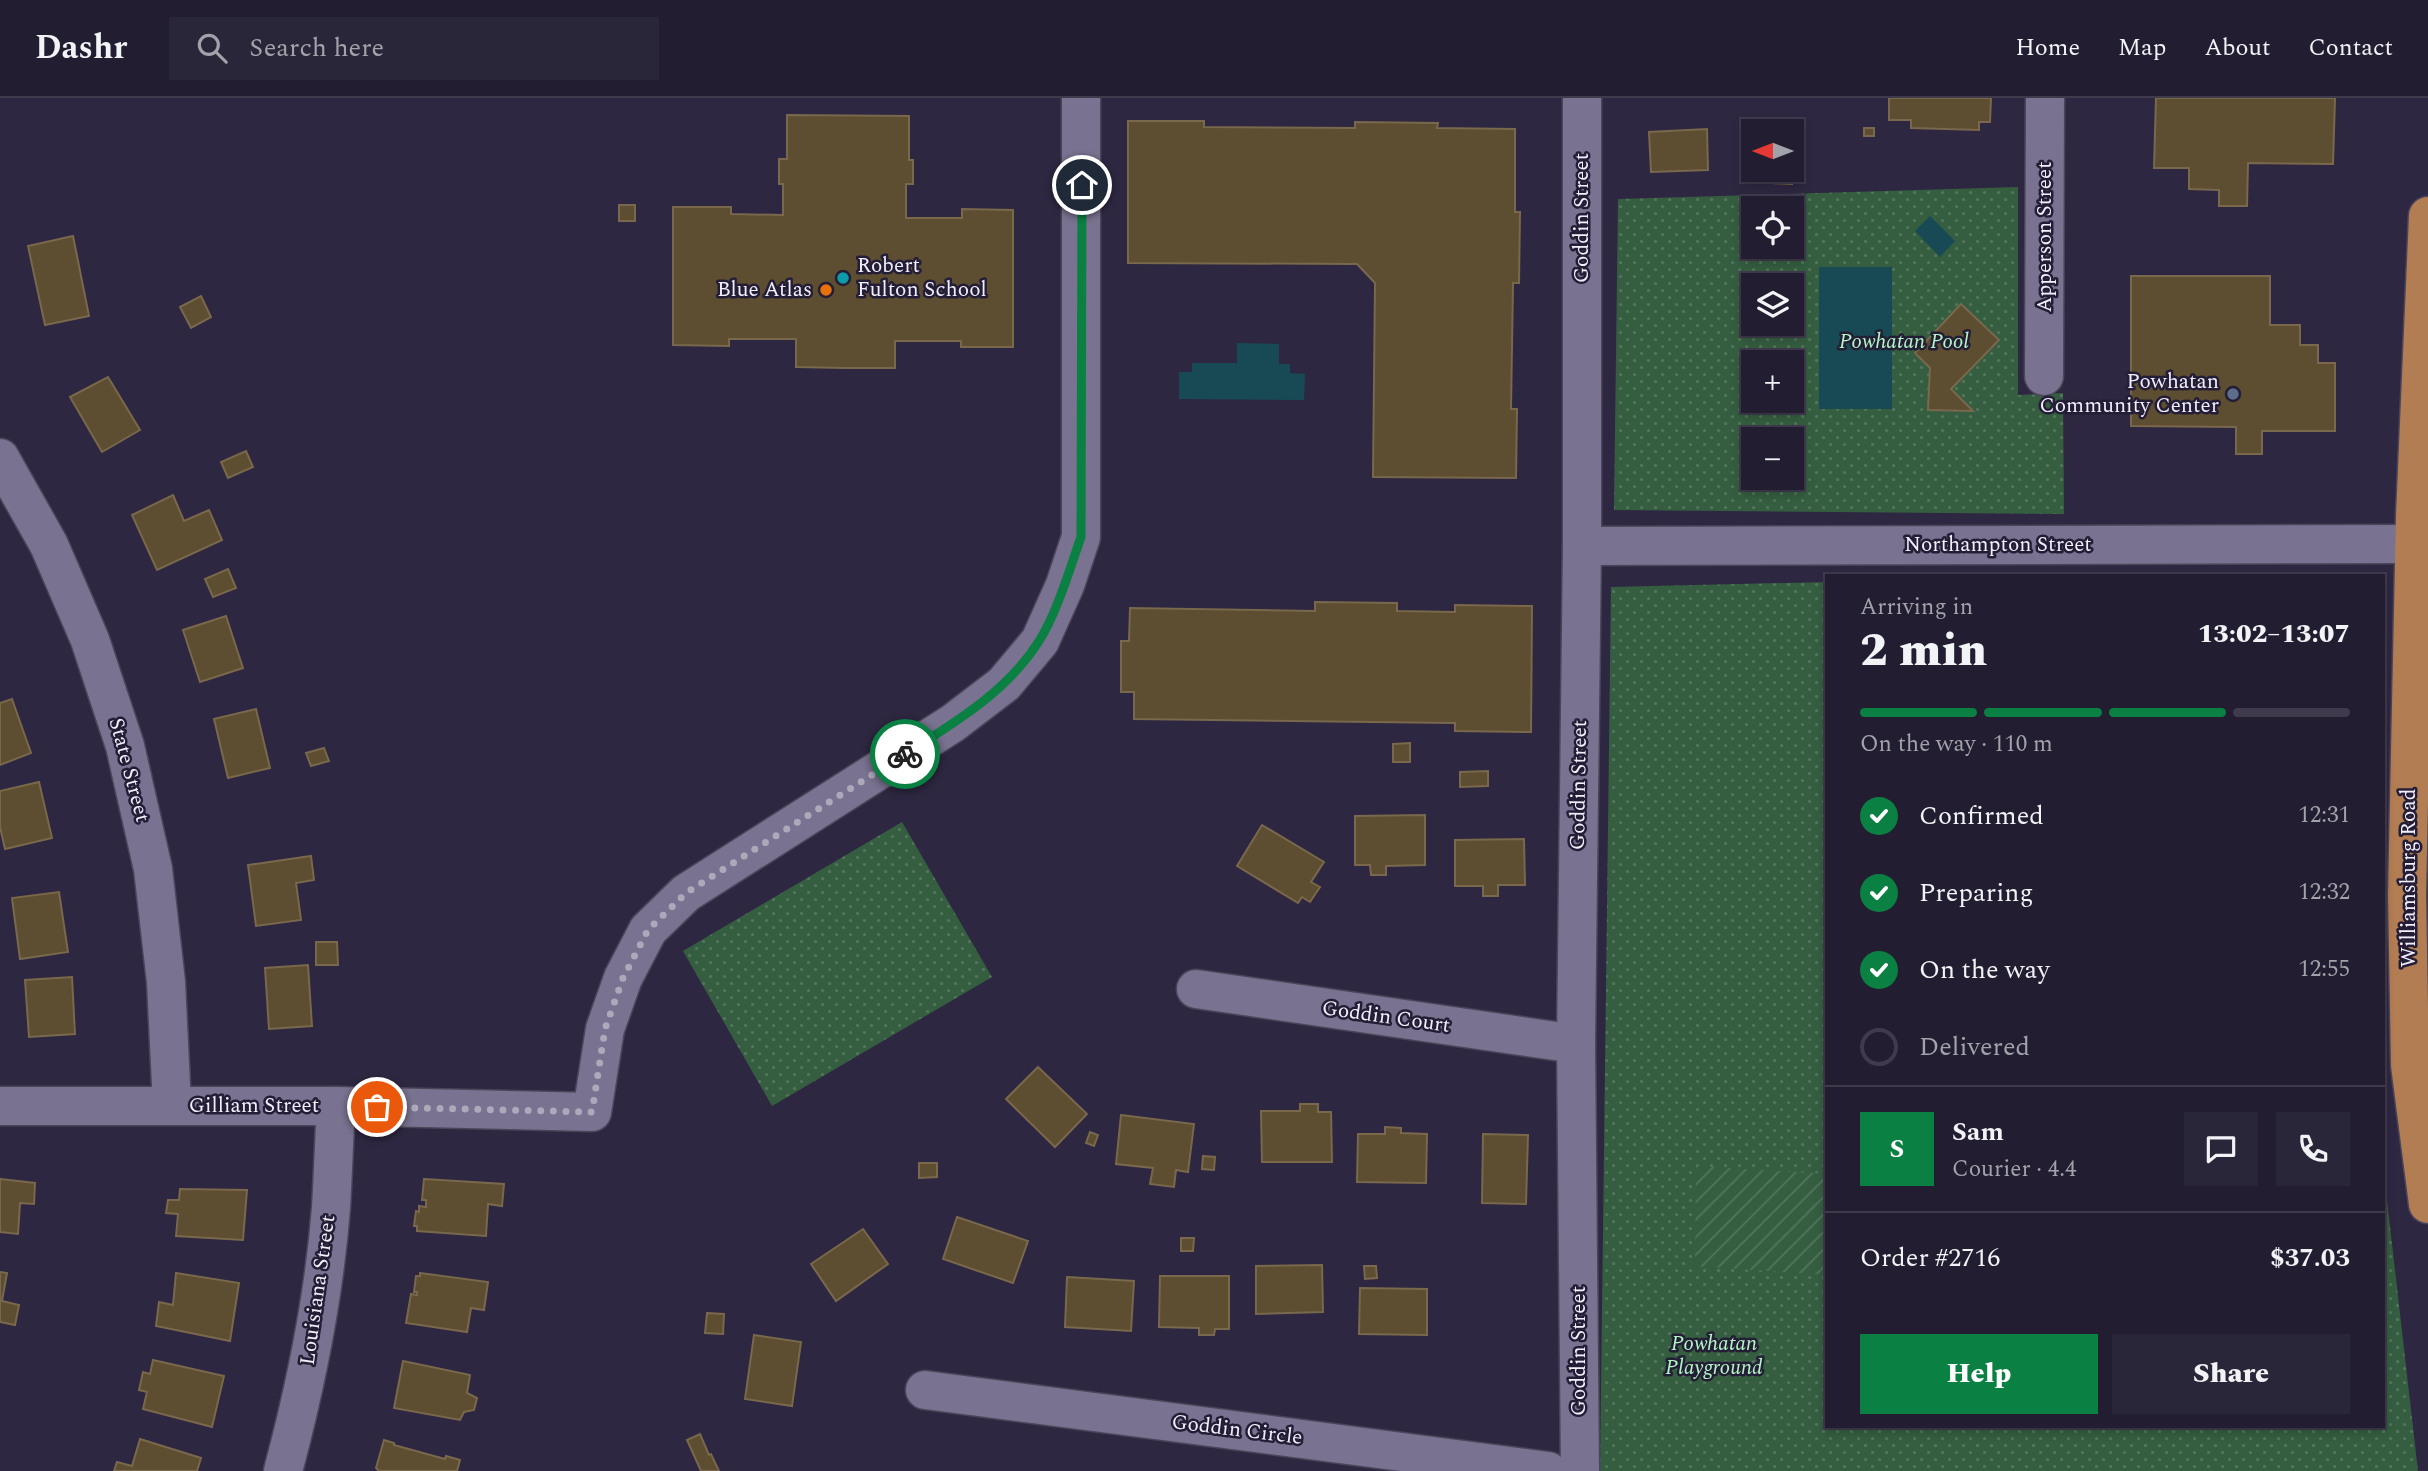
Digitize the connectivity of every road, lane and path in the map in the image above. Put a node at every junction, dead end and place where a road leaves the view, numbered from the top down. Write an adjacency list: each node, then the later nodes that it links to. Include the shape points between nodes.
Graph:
1 (1082, 98): 14 (street, Gilliam Street, via 1081,537 1040,641 1004,684 954,723 686,893 648,930 623,978 605,1029 592,1112)
2 (1582, 98): 9 (street, Goddin Street)
3 (2045, 98): 6 (street, Apperson Street)
4 (2428, 216): 5 (main road, Williamsburg Road)
5 (2425, 363): 8 (main road, Williamsburg Road)
6 (2044, 376)
7 (0, 458): 13 (street, State Street, via 48,545 90,640 125,746 152,860 166,982)
8 (2414, 544): 9 (street, Northampton Street); 15 (main road, Williamsburg Road, via 2407,895 2410,1065)
9 (1582, 545): 11 (street, Goddin Street)
10 (1196, 989): 11 (street, Goddin Court)
11 (1576, 1044): 19 (street, Goddin Street)
12 (0, 1105): 13 (street, Gilliam Street)
13 (172, 1105): 14 (street, Gilliam Street)
14 (336, 1106): 17 (street, Louisiana Street, via 331,1209 319,1301)
15 (2428, 1203)
16 (925, 1390): 18 (street, Goddin Circle)
17 (283, 1471)
18 (1548, 1471)
19 (1580, 1471)

